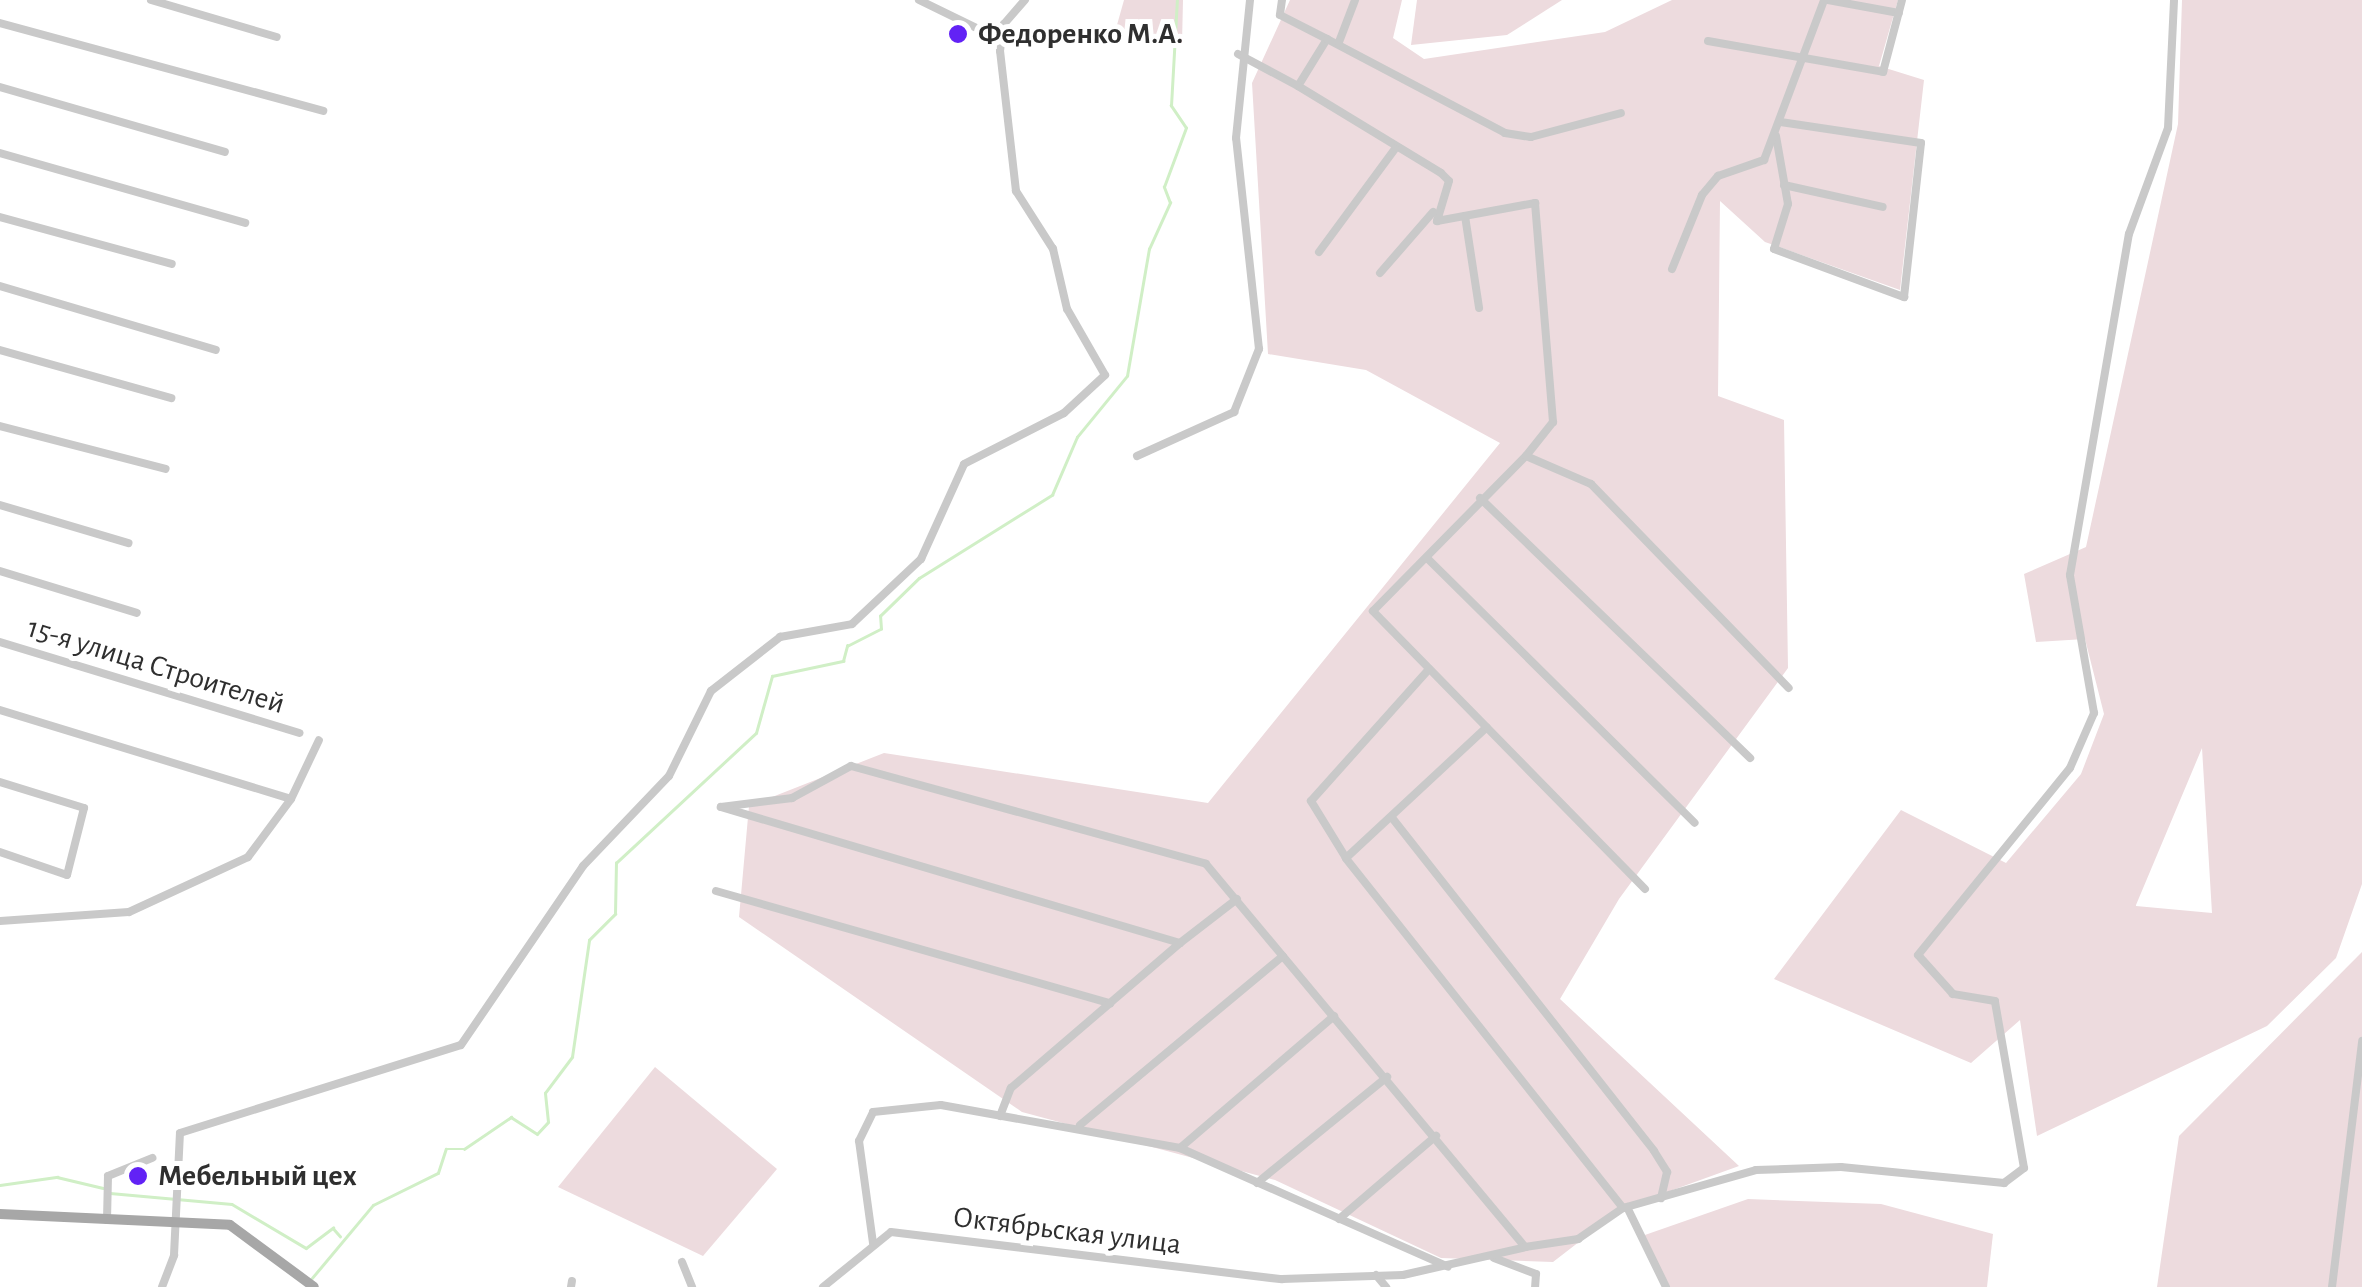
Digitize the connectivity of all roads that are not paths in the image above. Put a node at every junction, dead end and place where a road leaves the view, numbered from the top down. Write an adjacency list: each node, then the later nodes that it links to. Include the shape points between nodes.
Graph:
1 (151, 0): 14 (street)
2 (919, 0): 13 (street)
3 (1025, 0): 12 (street)
4 (1250, 0): 20 (street)
5 (1282, 0): 15 (street, via 1280,14)
6 (1355, 0): 18 (street)
7 (1826, 0): 10 (street); 21 (street)
8 (1902, 0): 10 (street)
9 (2174, 0): 86 (street, via 2168,128 2129,234 2070,576 2094,714 2070,768 1918,955 1953,994 1995,1001 2024,1168 2004,1183 1842,1167 1756,1170)
10 (1899, 13): 21 (street, via 1883,72)
11 (0, 23): 24 (street)
12 (1004, 24): 13 (street); 16 (street)
13 (989, 35): 16 (street); 19 (street)
14 (277, 37)
15 (1327, 39): 18 (street); 22 (street)
16 (1001, 40): 19 (street)
17 (1708, 41): 21 (street)
18 (1339, 42): 25 (street, via 1505,133 1531,137)
19 (1000, 51): 91 (street, via 1016,191 1053,248 1066,309 1106,373 1064,412 977,453 920,559 852,624 780,637 702,701 669,776 584,866 461,1045 180,1133)
20 (1238, 54): 22 (street); 47 (street, via 1236,138 1259,349 1234,412)
21 (1803, 60): 26 (street)
22 (1298, 86): 28 (street)
23 (0, 87): 29 (street)
24 (323, 111)
25 (1620, 113)
26 (1781, 122): 27 (street); 31 (street, via 1921,143 1904,297 1774,249)
27 (1776, 136): 31 (street); 39 (street, via 1764,160 1718,176 1702,196)
28 (1395, 149): 33 (street, via 1449,181); 37 (street)
29 (226, 152)
30 (0, 154): 36 (street)
31 (1784, 185): 32 (street)
32 (1882, 208)
33 (1433, 212): 34 (street, via 1437,221); 40 (street)
34 (1465, 216): 42 (street); 48 (street, via 1535,203 1552,422)
35 (0, 217): 38 (street)
36 (244, 223)
37 (1319, 252)
38 (172, 264)
39 (1672, 269)
40 (1380, 274)
41 (0, 286): 44 (street)
42 (1479, 308)
43 (0, 350): 45 (street)
44 (216, 350)
45 (171, 398)
46 (0, 426): 49 (street)
47 (1137, 456)
48 (1526, 456): 50 (street); 58 (street, via 1591,484)
49 (166, 469)
50 (1480, 498): 53 (street); 63 (street)
51 (0, 505): 52 (street)
52 (128, 543)
53 (1428, 559): 57 (street, via 1373,611); 67 (street)
54 (0, 571): 55 (street)
55 (137, 612)
56 (0, 642): 61 (street, 15-я улица Строителей)
57 (1430, 669): 60 (street); 69 (street, via 1313,791 1315,812)
58 (1789, 688)
59 (0, 710): 65 (street)
60 (1488, 726): 66 (street); 70 (street)
61 (300, 733)
62 (318, 740): 65 (street)
63 (1750, 758)
64 (0, 782): 68 (street, via 84,808 67,875)
65 (291, 800): 73 (street, via 248,857 129,912)
66 (1393, 819): 69 (street); 86 (street, via 1654,1151 1667,1172)
67 (1694, 823)
68 (0, 852)
69 (1346, 858): 87 (street)
70 (1645, 889)
71 (716, 891): 76 (street)
72 (1237, 899): 74 (street); 74 (street, via 1206,864 851,766 792,798 721,806); 75 (street)
73 (0, 921)
74 (1180, 943): 76 (street)
75 (1283, 956): 77 (street); 81 (street)
76 (1110, 1003): 80 (street, via 1011,1088)
77 (1334, 1016): 79 (street); 83 (street)
78 (2362, 1041): 107 (street)
79 (1387, 1076): 82 (street); 85 (street)
80 (1000, 1116): 81 (street); 92 (street, via 941,1105 873,1112 859,1141)
81 (1080, 1125): 83 (street)
82 (1436, 1136): 89 (street); 93 (street)
83 (1180, 1148): 85 (street)
84 (152, 1158): 90 (street, via 108,1176)
85 (1257, 1183): 89 (street)
86 (1661, 1198): 87 (street)
87 (1624, 1207): 93 (street, Октябрьская улица, via 1578,1239); 106 (street)
88 (0, 1214): 90 (main road)
89 (1339, 1219): 96 (street)
90 (107, 1220): 91 (main road)
91 (175, 1223): 99 (street); 100 (main road, via 243,1230)
92 (873, 1244): 97 (street, Октябрьская улица, via 891,1232 1104,1262 1326,1278); 102 (street)
93 (1527, 1247): 94 (street, Октябрьская улица)
94 (1494, 1258): 96 (street, Октябрьская улица); 105 (street, via 1536,1274)
95 (682, 1262): 101 (street)
96 (1448, 1266): 98 (street, Октябрьская улица)
97 (1376, 1275): 98 (street, Октябрьская улица); 103 (street)
98 (1403, 1275): 104 (street)
99 (162, 1287)
100 (314, 1287)
101 (692, 1287)
102 (824, 1287)
103 (1386, 1287)
104 (1394, 1287)
105 (1535, 1287)
106 (1666, 1287)
107 (2332, 1287)

